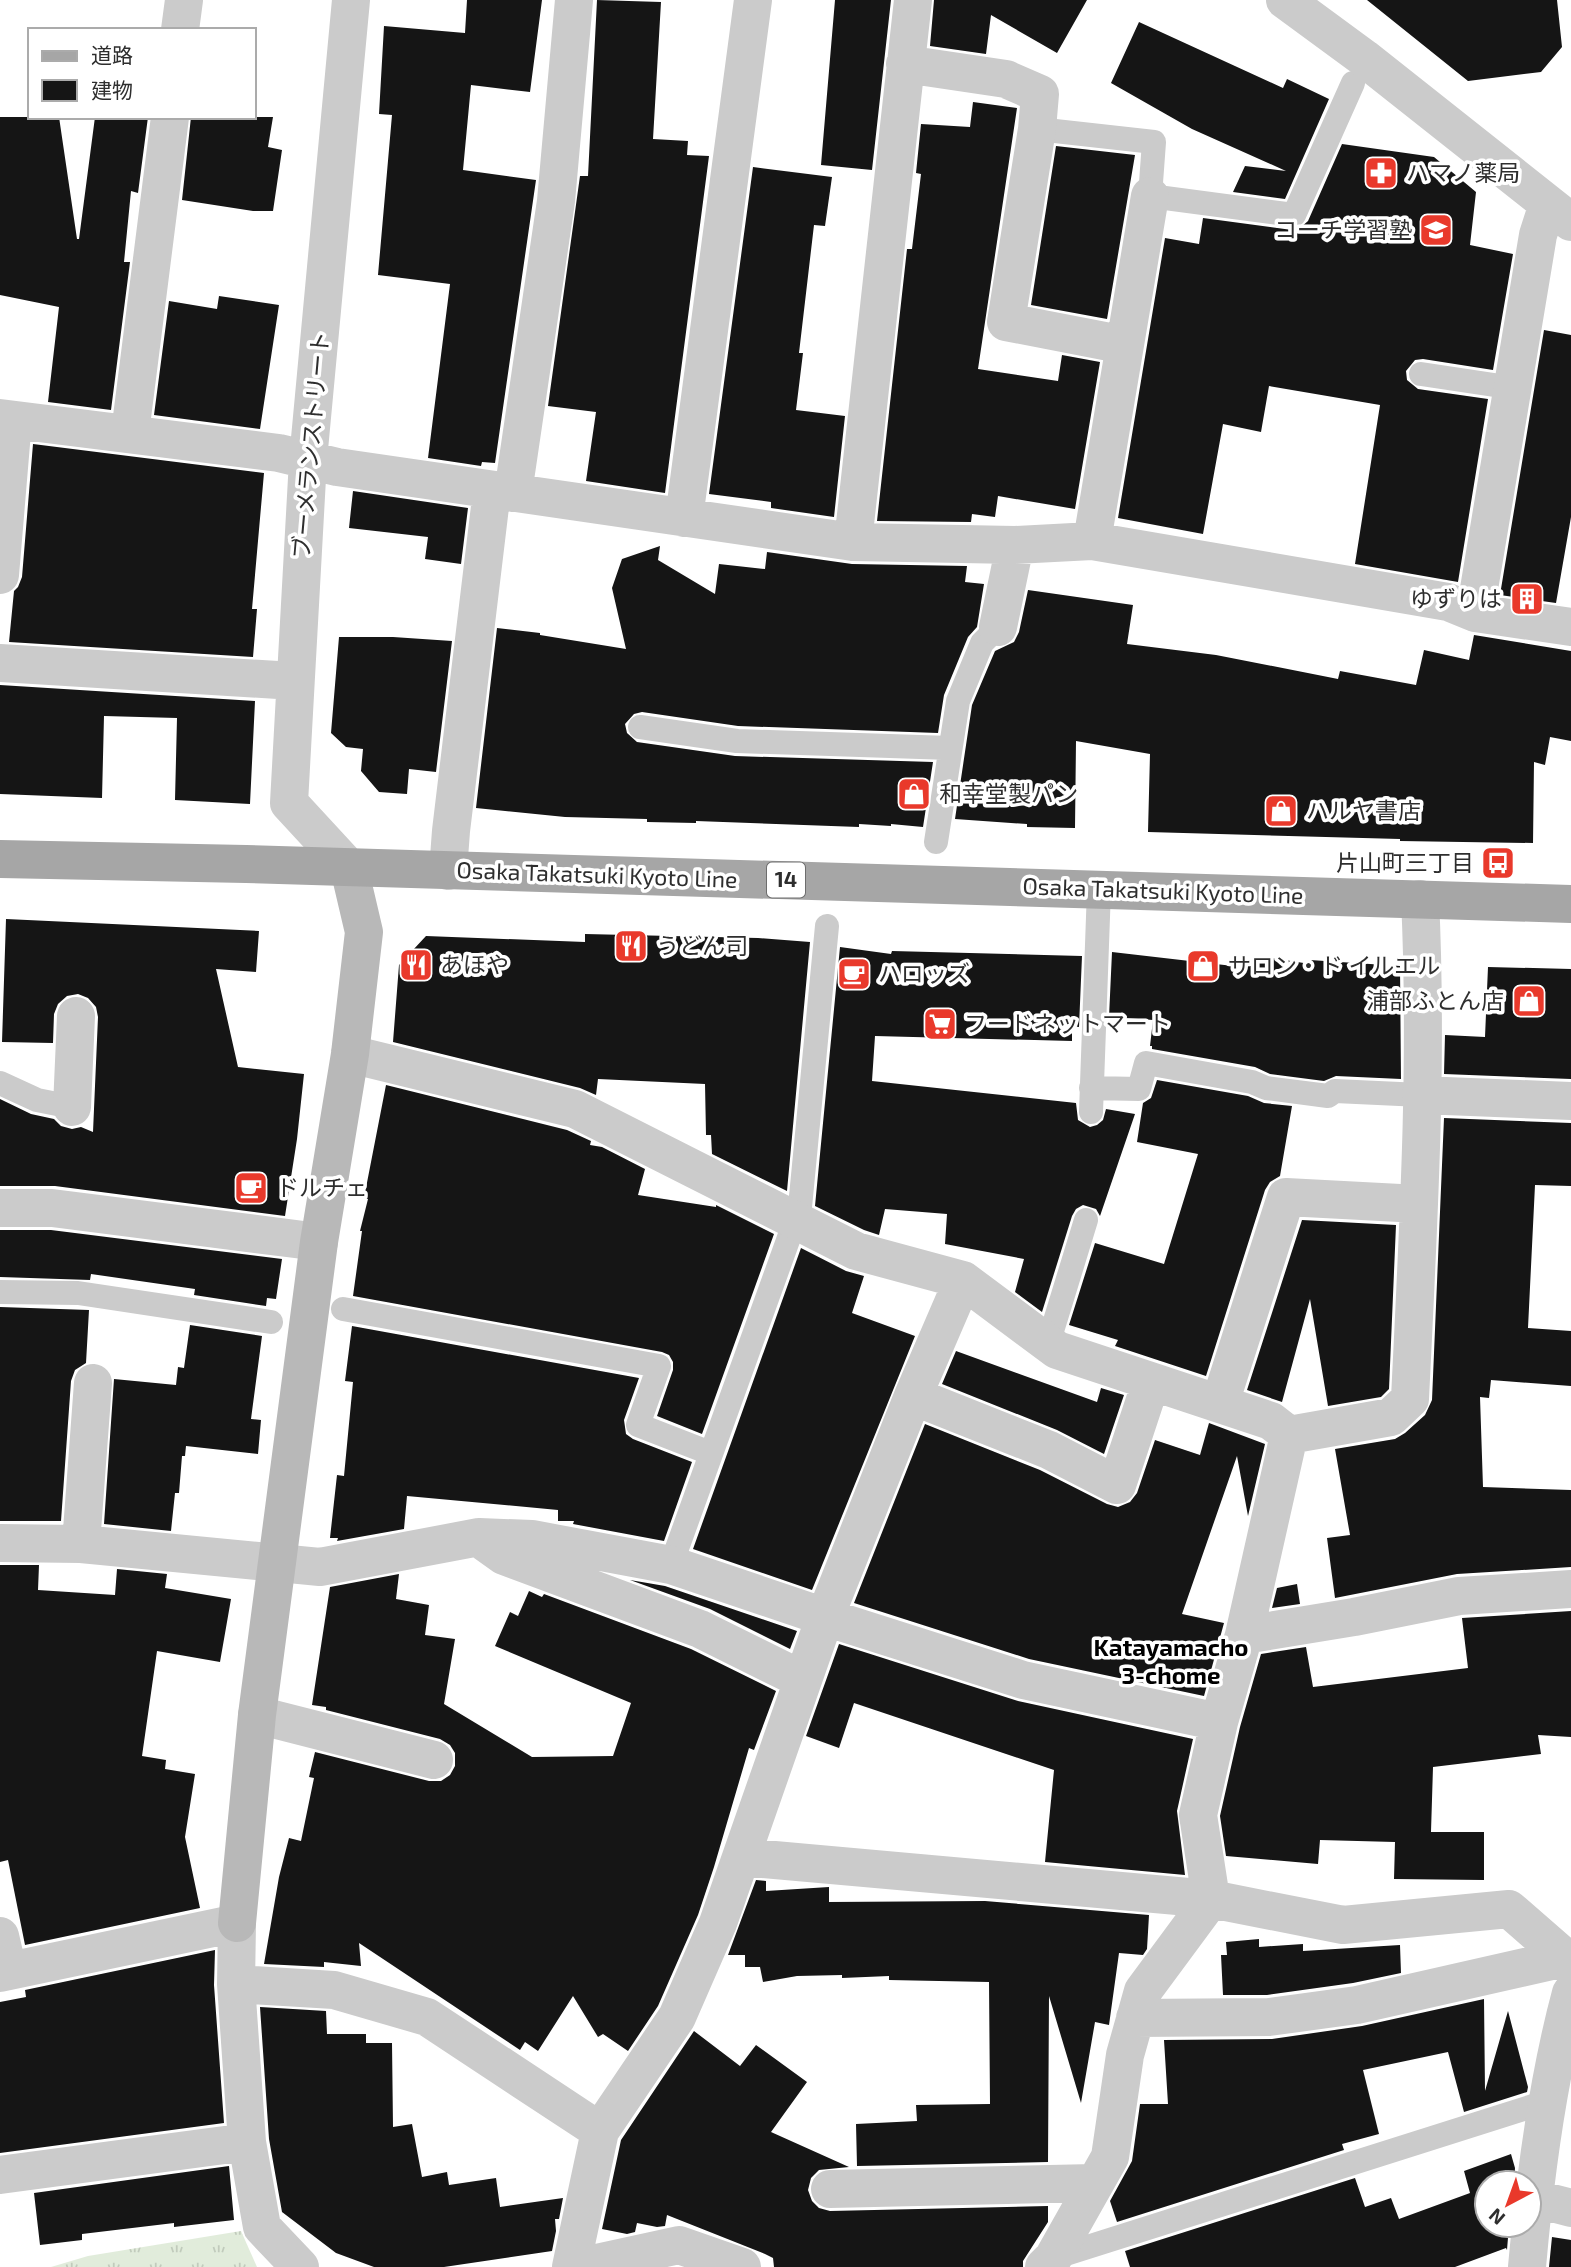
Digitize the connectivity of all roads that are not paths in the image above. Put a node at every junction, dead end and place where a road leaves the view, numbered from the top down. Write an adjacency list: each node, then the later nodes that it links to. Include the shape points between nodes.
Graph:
1 (184, 0): 7 (street)
2 (351, 0): 19 (street, ブーメランストリート)
3 (574, 0): 20 (street, via 556,201)
4 (753, 0): 21 (street)
5 (913, 0): 8 (street)
6 (1285, 0): 13 (street)
7 (180, 28)
8 (905, 64): 11 (street, via 1006,79 1040,94); 23 (street)
9 (1353, 83): 12 (lane, via 1294,215)
10 (170, 119): 18 (street)
11 (1037, 129): 12 (lane, via 1154,142); 14 (street, via 1006,322)
12 (1150, 196): 14 (street)
13 (1559, 213): 16 (street, via 1538,235)
14 (1125, 345): 22 (street)
15 (1421, 374): 16 (lane)
16 (1514, 388): 26 (street)
17 (7, 419): 18 (street); 25 (street)
18 (130, 433): 19 (street)
19 (307, 460): 20 (street); 30 (street, ブーメランストリート)
20 (503, 491): 21 (street); 36 (street)
21 (684, 518): 23 (street)
22 (1093, 541): 24 (street); 26 (street, via 1448,602)
23 (853, 542): 24 (street)
24 (1015, 545): 27 (street)
25 (0, 575)
26 (1475, 612): 28 (street)
27 (998, 627): 32 (lane, via 982,643 958,701)
28 (1571, 627)
29 (0, 663): 30 (street)
30 (294, 681): 35 (street, ブーメランストリート, via 289,803)
31 (640, 727): 32 (lane, via 737,741)
32 (950, 748): 33 (lane)
33 (936, 842)
34 (0, 859): 35 (main road, Osaka Takatsuki Kyoto Line / 14)
35 (349, 868): 36 (main road, Osaka Takatsuki Kyoto Line / 14); 42 (street, via 364,932)
36 (448, 871): 37 (main road, Osaka Takatsuki Kyoto Line / 14)
37 (1099, 889): 38 (main road, Osaka Takatsuki Kyoto Line / 14); 44 (lane, via 1091,1100 1139,1089 1146,1063 1328,1096 1335,1091)
38 (1420, 899): 39 (main road, Osaka Takatsuki Kyoto Line / 14); 44 (street)
39 (1571, 904)
40 (827, 926): 49 (lane)
41 (76, 1016): 46 (street)
42 (350, 1054): 49 (street, via 575,1109); 51 (street)
43 (0, 1083): 46 (lane, via 37,1100)
44 (1421, 1095): 45 (street); 47 (street)
45 (1571, 1101)
46 (72, 1107)
47 (1419, 1203): 60 (street, via 1286,1198); 61 (street, via 1410,1399 1391,1417)
48 (0, 1208): 51 (street, via 51,1208)
49 (796, 1220): 52 (street, via 856,1251); 62 (lane)
50 (1086, 1220): 56 (lane)
51 (319, 1242): 66 (street)
52 (963, 1280): 56 (street); 59 (street)
53 (0, 1292): 55 (lane, via 78,1293)
54 (343, 1309): 62 (lane, via 659,1366 638,1425)
55 (271, 1322)
56 (1048, 1344): 57 (street)
57 (1151, 1382): 59 (street, via 1117,1485 1049,1450); 60 (street)
58 (93, 1383): 65 (street)
59 (912, 1396): 69 (street)
60 (1220, 1403): 61 (street, via 1271,1421)
61 (1289, 1435): 70 (street)
62 (710, 1453): 67 (lane)
63 (479, 1538): 66 (street, via 320,1567); 67 (street, via 532,1539); 71 (street, via 504,1556 700,1629)
64 (0, 1543): 65 (street)
65 (81, 1544): 66 (street)
66 (277, 1565): 72 (street)
67 (671, 1565): 69 (street)
68 (1571, 1589): 70 (street, via 1459,1596)
69 (825, 1618): 71 (street); 73 (street, via 1023,1680)
70 (1244, 1635): 73 (street)
71 (803, 1680): 75 (street)
72 (257, 1715): 74 (street); 77 (street)
73 (1219, 1722): 76 (street, via 1198,1815)
74 (434, 1760)
75 (741, 1857): 76 (street); 83 (street, via 677,2017)
76 (1211, 1899): 79 (street, via 1343,1925 1509,1909); 81 (street, via 1143,1991)
77 (237, 1923): 78 (street); 80 (street)
78 (3, 1960)
79 (1569, 1971): 81 (street, via 1269,2017); 82 (street)
80 (236, 1984): 83 (street, via 334,1990 426,2017); 84 (street)
81 (1135, 2018): 87 (street, via 1110,2157)
82 (1549, 2101): 85 (street); 92 (lane)
83 (600, 2131): 95 (street)
84 (247, 2141): 86 (street); 94 (street, via 262,2227)
85 (1538, 2169)
86 (0, 2175)
87 (1094, 2183): 88 (street); 92 (street)
88 (830, 2189)
89 (1543, 2200): 90 (street)
90 (1571, 2208)
91 (1527, 2239): 93 (street)
92 (1049, 2262)
93 (1523, 2265)
94 (300, 2267)
95 (571, 2267)
96 (578, 2267): 97 (street, via 679,2245)
97 (742, 2267)

